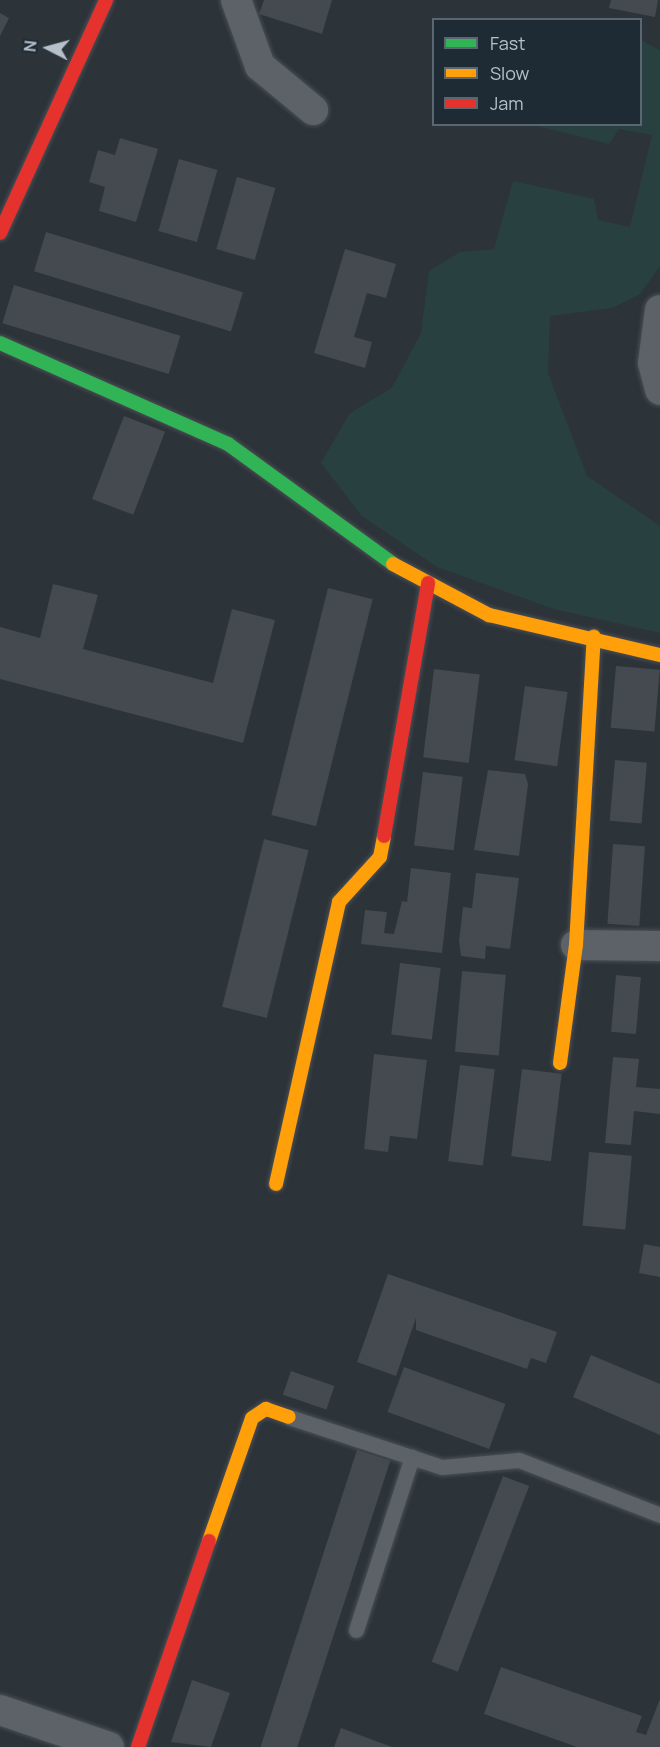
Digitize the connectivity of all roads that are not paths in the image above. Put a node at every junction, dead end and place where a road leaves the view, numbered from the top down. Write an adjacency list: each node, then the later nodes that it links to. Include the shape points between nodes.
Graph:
1 (105, 0): 4 (street)
2 (236, 0): 3 (street, via 260,66)
3 (313, 110)
4 (0, 233)
5 (660, 310): 7 (street, via 653,363)
6 (0, 343): 8 (street, via 228,444 369,551)
7 (660, 390)
8 (428, 583): 9 (street, via 489,615); 14 (street, via 380,857 339,902)
9 (594, 637): 10 (street); 11 (street)
10 (660, 656)
11 (576, 945): 12 (street); 13 (street)
12 (660, 946)
13 (560, 1063)
14 (276, 1184)
15 (289, 1418): 16 (lane); 21 (street, via 266,1410 252,1418)
16 (412, 1458): 17 (lane, via 442,1467 519,1460); 18 (lane)
17 (660, 1515)
18 (356, 1630)
19 (0, 1710): 20 (street)
20 (110, 1747)
21 (138, 1747)

